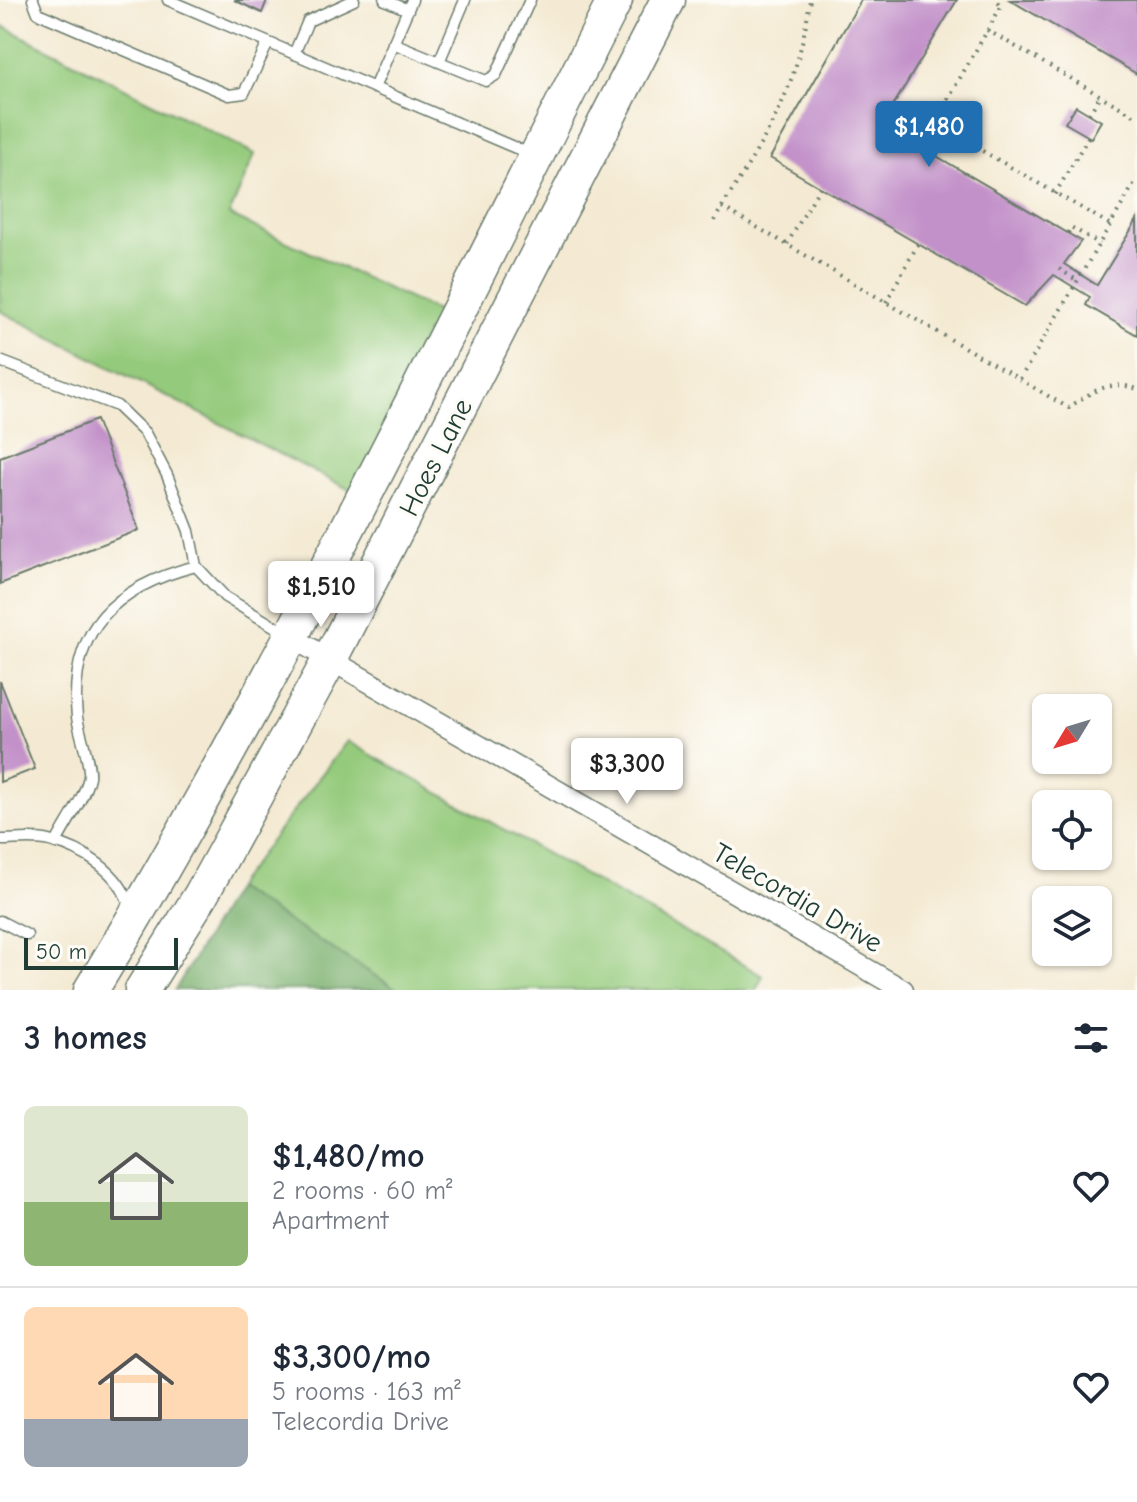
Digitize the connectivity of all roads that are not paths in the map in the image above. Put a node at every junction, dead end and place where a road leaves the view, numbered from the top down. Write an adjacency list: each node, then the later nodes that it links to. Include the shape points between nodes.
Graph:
1 (33, 0): 10 (lane, via 38,13 229,95 244,93)
2 (168, 0): 10 (lane)
3 (354, 0): 12 (lane, via 308,21)
4 (385, 0): 9 (lane)
5 (465, 0): 13 (lane)
6 (530, 0): 13 (lane, via 496,75 486,81)
7 (615, 0): 15 (highway, Hoes Lane)
8 (668, 0): 19 (highway, Hoes Lane)
9 (410, 5): 11 (lane)
10 (268, 43): 12 (lane)
11 (393, 43): 13 (lane); 14 (lane)
12 (294, 54): 14 (lane)
13 (439, 62)
14 (374, 88): 15 (lane)
15 (535, 157): 18 (highway, Hoes Lane)
16 (0, 361): 17 (lane, via 117,406 145,433 178,503)
17 (196, 566): 18 (lane, via 225,597); 21 (lane, via 157,576 117,599 90,635 75,677 77,718 90,775)
18 (291, 637): 19 (street, Telecordia Drive); 23 (highway, Hoes Lane)
19 (330, 659): 26 (highway, Hoes Lane, via 201,895); 27 (street, Telecordia Drive)
20 (0, 840): 21 (lane)
21 (56, 843): 23 (lane, via 112,874 126,890)
22 (0, 921): 24 (lane)
23 (133, 922): 25 (highway, Hoes Lane)
24 (27, 935)
25 (91, 990)
26 (142, 990)
27 (903, 990)

